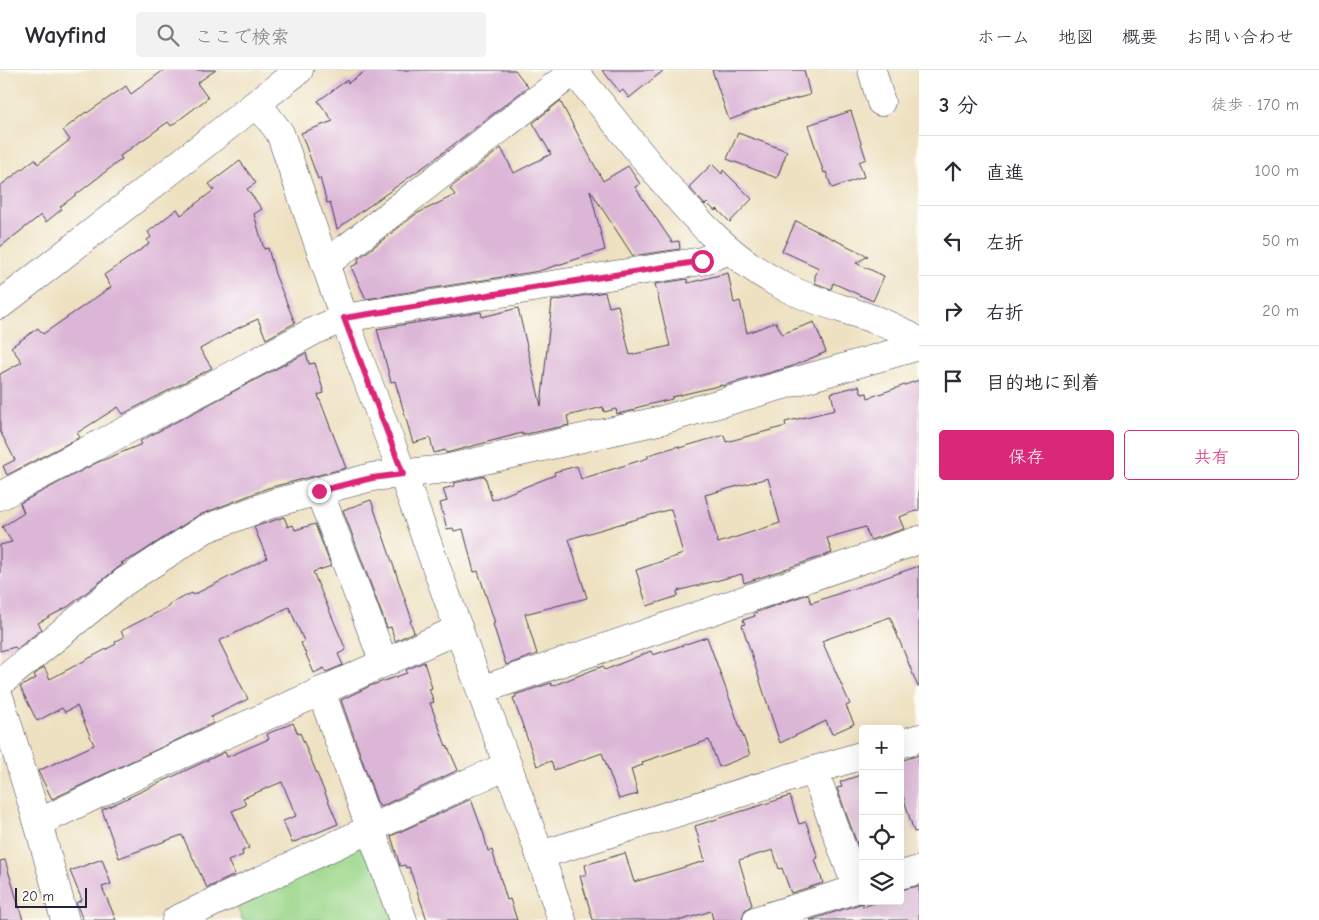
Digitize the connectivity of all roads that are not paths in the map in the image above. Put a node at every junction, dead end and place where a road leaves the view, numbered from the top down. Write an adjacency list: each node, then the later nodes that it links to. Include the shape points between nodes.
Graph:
1 (299, 70): 5 (street)
2 (573, 70): 6 (street, via 696,220); 7 (street)
3 (872, 70): 4 (street)
4 (881, 102)
5 (257, 104): 7 (street, via 280,133); 8 (street)
6 (729, 250): 9 (street, via 702,261); 10 (street, via 784,286 879,320)
7 (326, 264): 9 (street)
8 (0, 305)
9 (344, 318): 12 (street); 14 (street)
10 (919, 342)
11 (919, 346): 12 (street, via 662,420 445,470)
12 (403, 474): 13 (street); 16 (street)
13 (319, 491): 17 (street); 18 (street, via 274,503 205,529 124,582)
14 (0, 496)
15 (919, 540): 19 (street)
16 (459, 629): 17 (street); 19 (street)
17 (384, 663): 20 (street)
18 (0, 683)
19 (481, 690): 25 (street)
20 (321, 691): 27 (street); 28 (street)
21 (0, 699): 27 (street)
22 (919, 738): 23 (street)
23 (904, 743)
24 (859, 756): 26 (street)
25 (508, 766): 28 (street); 29 (street)
26 (814, 770): 29 (street); 32 (street)
27 (38, 823): 36 (street)
28 (370, 829): 34 (street); 38 (street)
29 (540, 855): 39 (street)
30 (919, 870): 31 (street)
31 (904, 874)
32 (859, 885)
33 (859, 888): 35 (street)
34 (228, 909): 37 (street)
35 (764, 919)
36 (65, 920)
37 (176, 920)
38 (403, 920)
39 (562, 920)

